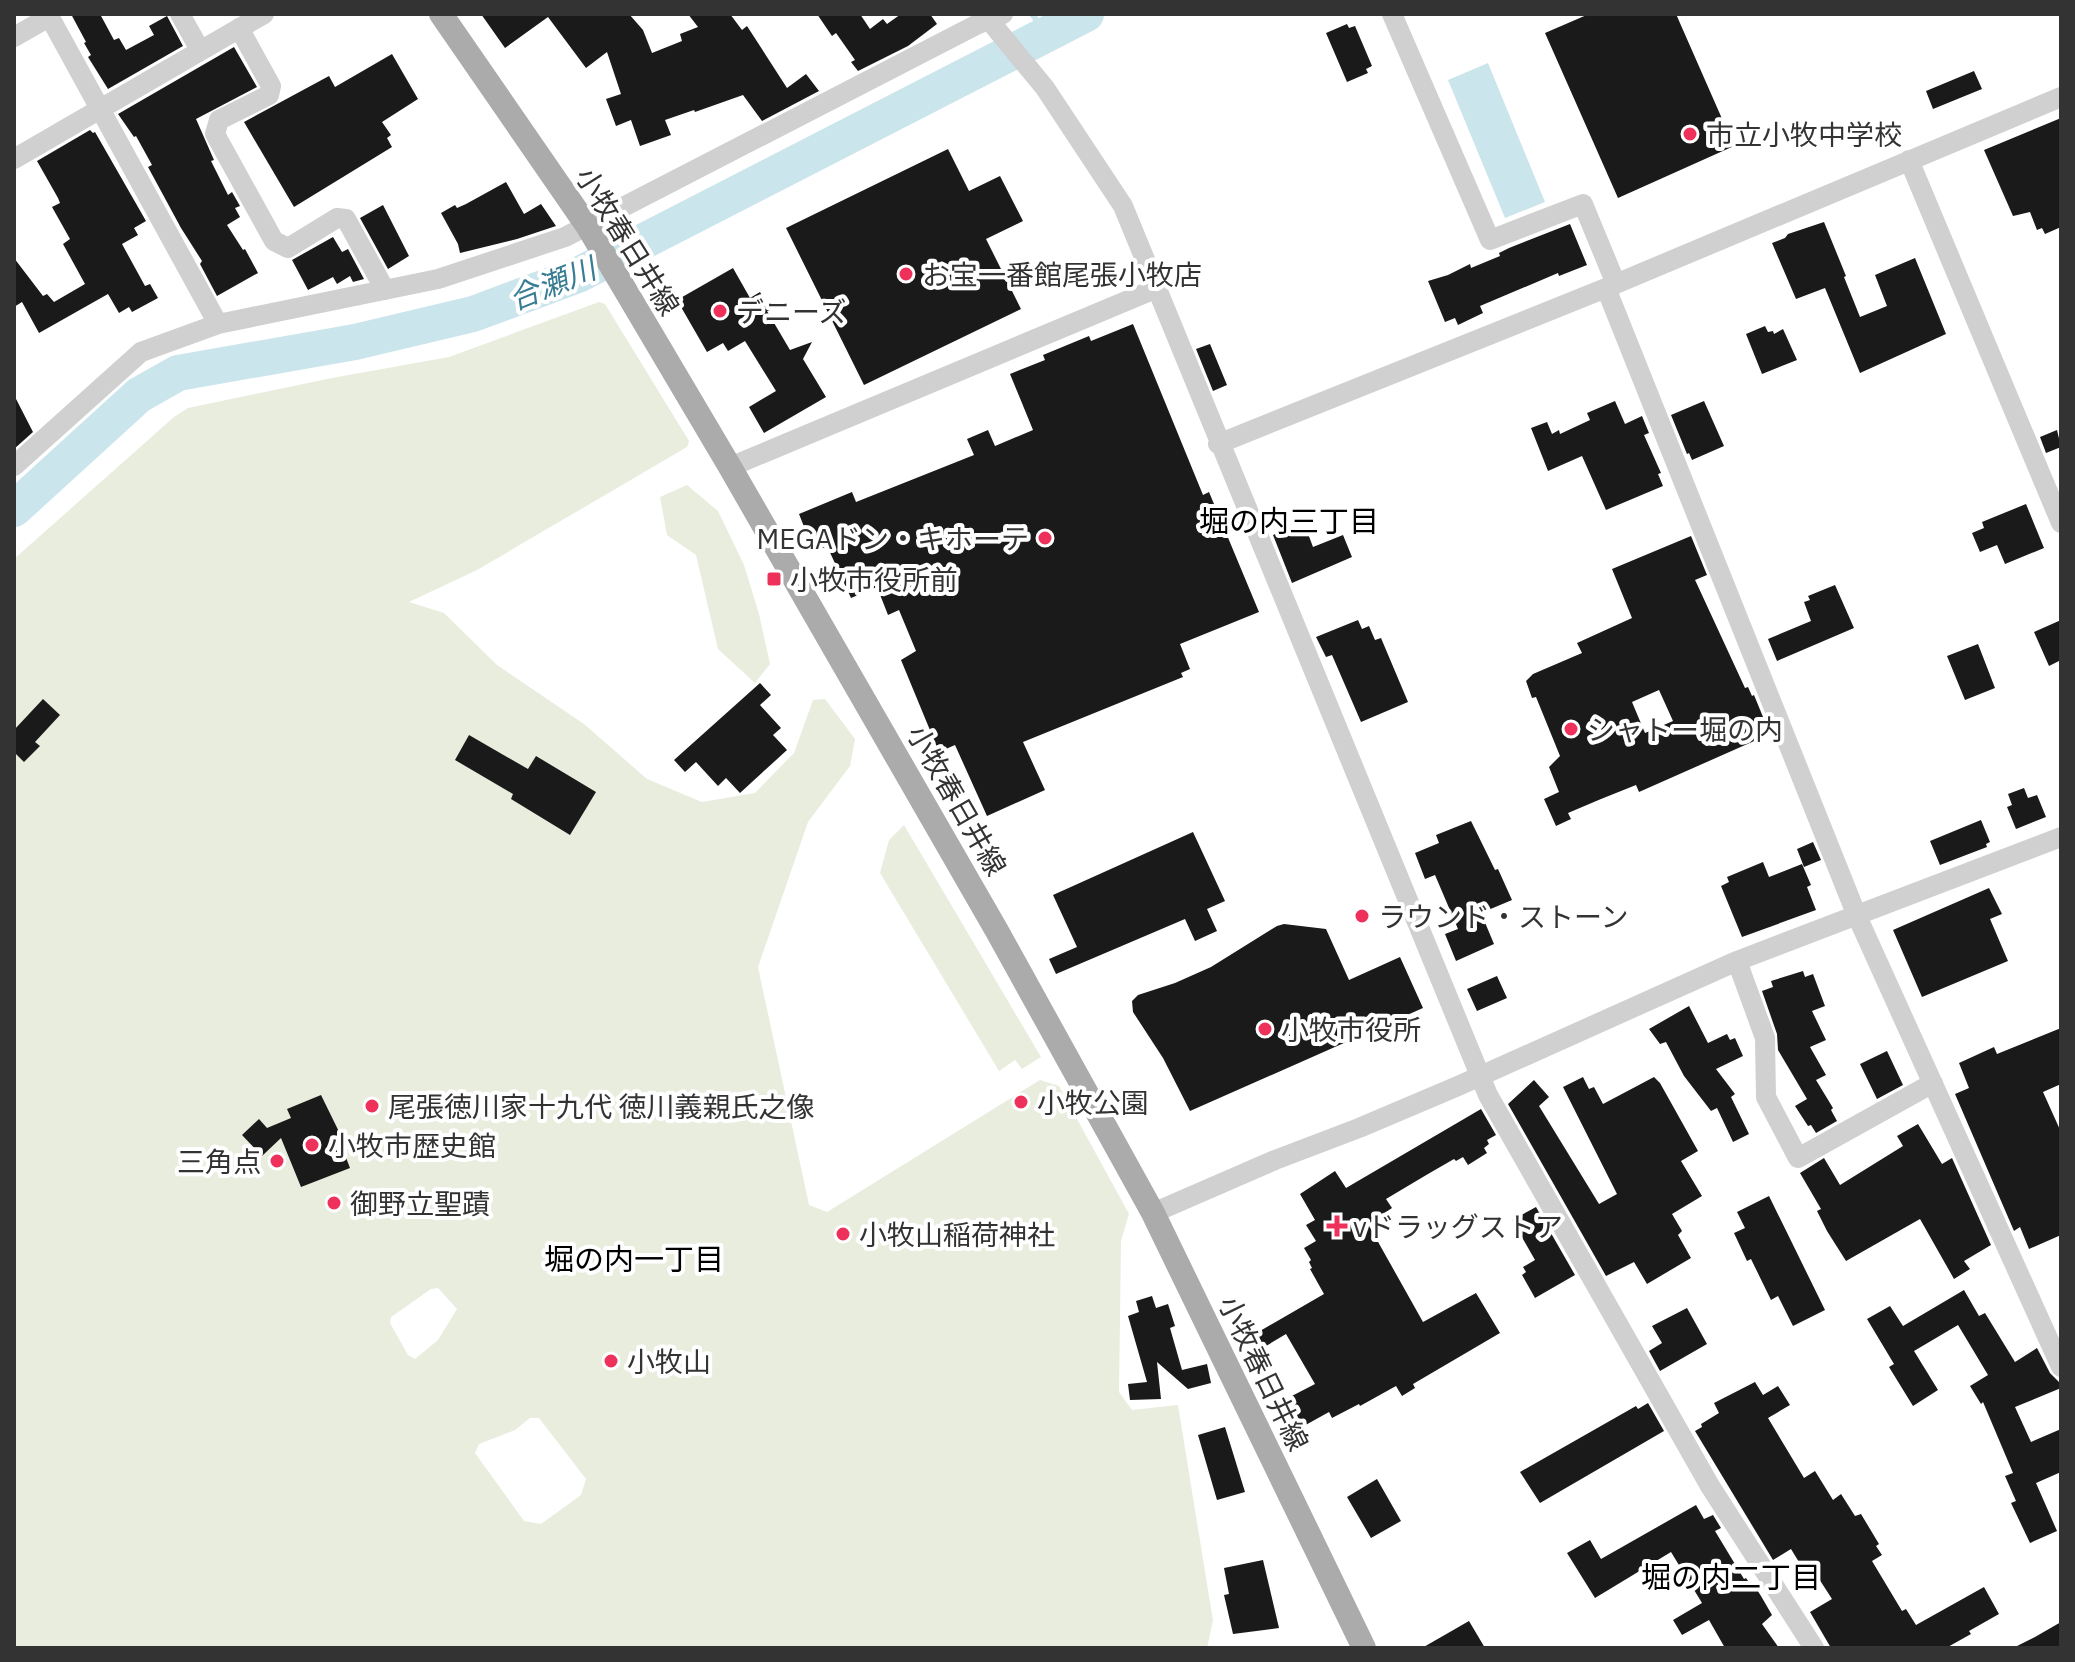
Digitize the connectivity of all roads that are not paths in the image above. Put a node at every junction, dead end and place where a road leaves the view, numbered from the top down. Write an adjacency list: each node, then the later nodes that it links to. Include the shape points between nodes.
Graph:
1 (180, 14): 9 (street)
2 (264, 14): 7 (street)
3 (441, 14): 14 (main road, 小牧春日井線)
4 (1392, 14): 15 (street, via 1490,240 1583,204)
5 (48, 16): 8 (street); 11 (street)
6 (984, 20): 14 (street); 16 (street, via 1045,88 1123,206)
7 (239, 28): 9 (street); 17 (street, via 271,86 269,95 219,120 215,134 266,227 274,241 288,248 337,218 346,219)
8 (14, 37)
9 (200, 50): 11 (street)
10 (2061, 97): 13 (street)
11 (100, 108): 12 (street); 18 (street)
12 (14, 159)
13 (1909, 160): 15 (street); 22 (street)
14 (593, 235): 17 (street); 21 (main road, 小牧春日井線)
15 (1611, 286): 19 (street); 24 (street)
16 (1155, 289): 19 (street); 21 (street)
17 (385, 290): 18 (street)
18 (218, 324): 20 (street, via 141,352)
19 (1218, 444): 26 (street)
20 (14, 466)
21 (730, 467): 28 (main road, 小牧春日井線)
22 (2061, 523)
23 (2061, 837): 24 (street)
24 (1857, 916): 25 (street); 27 (street)
25 (1737, 961): 26 (street); 27 (street, via 1765,1038 1766,1097 1798,1158)
26 (1480, 1076): 28 (street); 31 (street, via 1710,1486)
27 (1933, 1083): 29 (street)
28 (1153, 1213): 30 (main road, 小牧春日井線)
29 (2061, 1367)
30 (1364, 1648)
31 (1814, 1648)

